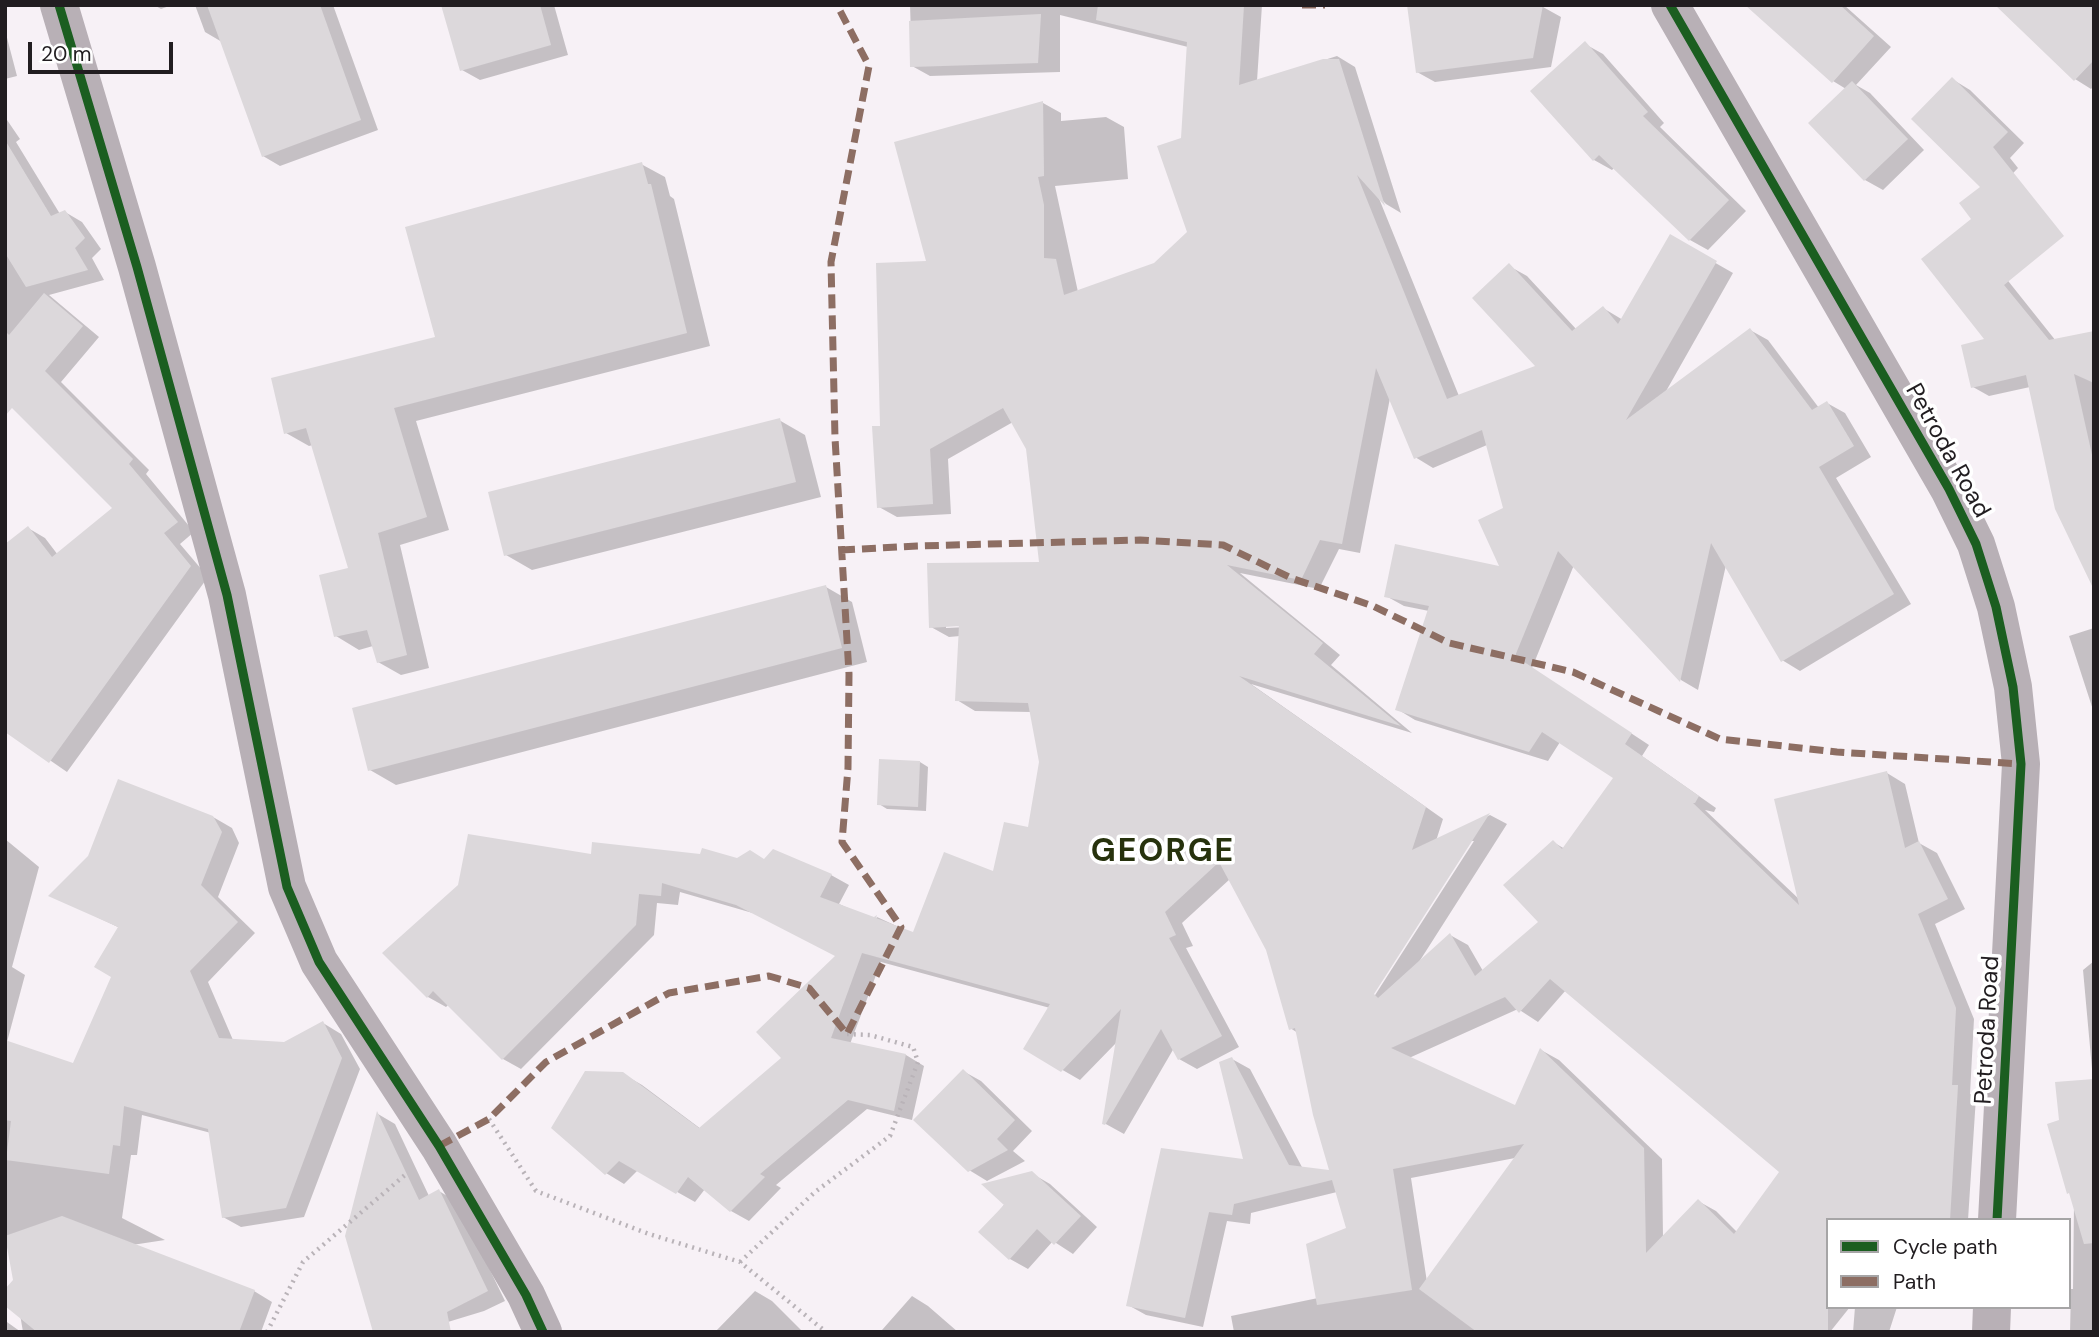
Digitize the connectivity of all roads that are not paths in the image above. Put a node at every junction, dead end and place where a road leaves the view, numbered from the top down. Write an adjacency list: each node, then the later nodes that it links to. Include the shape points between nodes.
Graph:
1 (59, 5): 5 (street, via 227,595 287,887 319,962 439,1146)
2 (1670, 5): 3 (street, Petroda Road, via 1949,489 1976,544 1996,607 2013,687 2021,764)
3 (1997, 1218)
4 (1992, 1309): 6 (street)
5 (543, 1332)
6 (1991, 1332)

